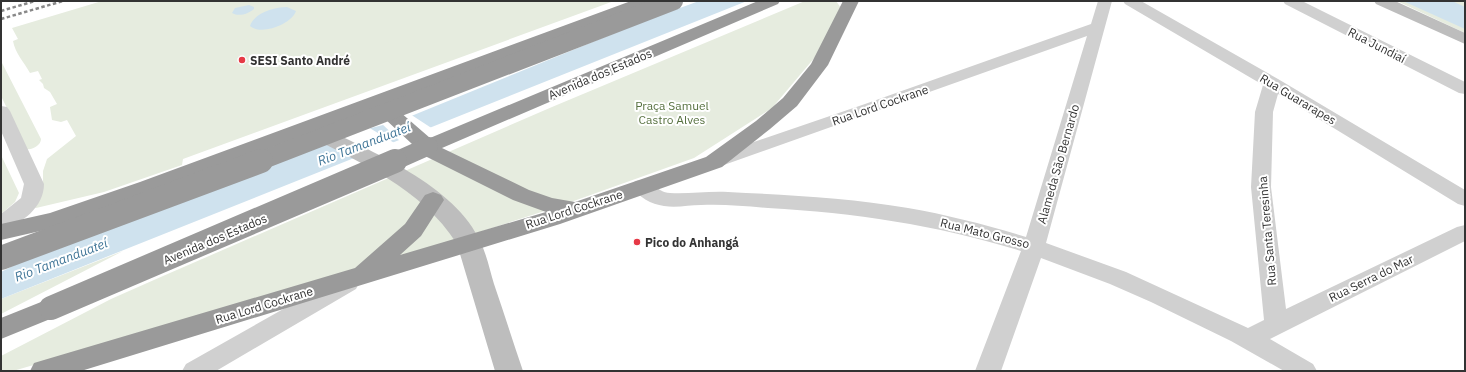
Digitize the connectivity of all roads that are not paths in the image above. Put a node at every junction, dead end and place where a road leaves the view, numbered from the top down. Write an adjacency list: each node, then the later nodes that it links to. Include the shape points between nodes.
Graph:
1 (646, 1): 13 (highway)
2 (674, 1): 28 (highway, bridge)
3 (772, 1): 31 (highway, Avenida dos Estados, bridge)
4 (851, 1): 16 (highway, via 819,65 790,102)
5 (1105, 1): 9 (street, Alameda São Bernardo)
6 (1130, 1): 11 (street, Rua Guararapes)
7 (1290, 1): 12 (street, Rua Jundiaí)
8 (1382, 1): 10 (main road)
9 (1097, 27): 16 (street, Rua Lord Cockrane); 27 (street, Alameda São Bernardo)
10 (1465, 39)
11 (1272, 83): 18 (street, Rua Guararapes); 30 (street, Rua Santa Teresinha, via 1264,112 1262,187)
12 (1465, 89)
13 (389, 106): 15 (highway); 20 (highway, via 432,151 521,196)
14 (1, 111): 22 (street, via 35,191 34,196 21,210)
15 (307, 128): 19 (main road, via 389,169); 21 (highway, via 148,188)
16 (714, 162): 17 (highway, Rua Lord Cockrane)
17 (642, 186): 20 (highway, Rua Lord Cockrane); 27 (street, Rua Mato Grosso, via 651,195 662,199 706,198 809,203 864,209 940,221)
18 (1465, 199)
19 (433, 200): 26 (main road, via 462,229); 29 (highway, via 413,230)
20 (576, 210): 26 (highway, Rua Lord Cockrane)
21 (54, 220): 23 (highway); 25 (highway)
22 (1, 223)
23 (1, 232)
24 (1465, 232): 30 (street, Rua Serra do Mar)
25 (1, 240)
26 (469, 243): 29 (highway, Rua Lord Cockrane); 35 (main road)
27 (1034, 246): 32 (street, Rua Mato Grosso, via 1174,302); 36 (street, Alameda São Bernardo)
28 (1, 258)
29 (359, 277): 33 (highway, Rua Lord Cockrane); 34 (street)
30 (1276, 325): 32 (street)
31 (1, 329)
32 (1248, 339): 37 (street, Rua Mato Grosso)
33 (44, 371)
34 (195, 371)
35 (509, 371)
36 (988, 371)
37 (1304, 371)

